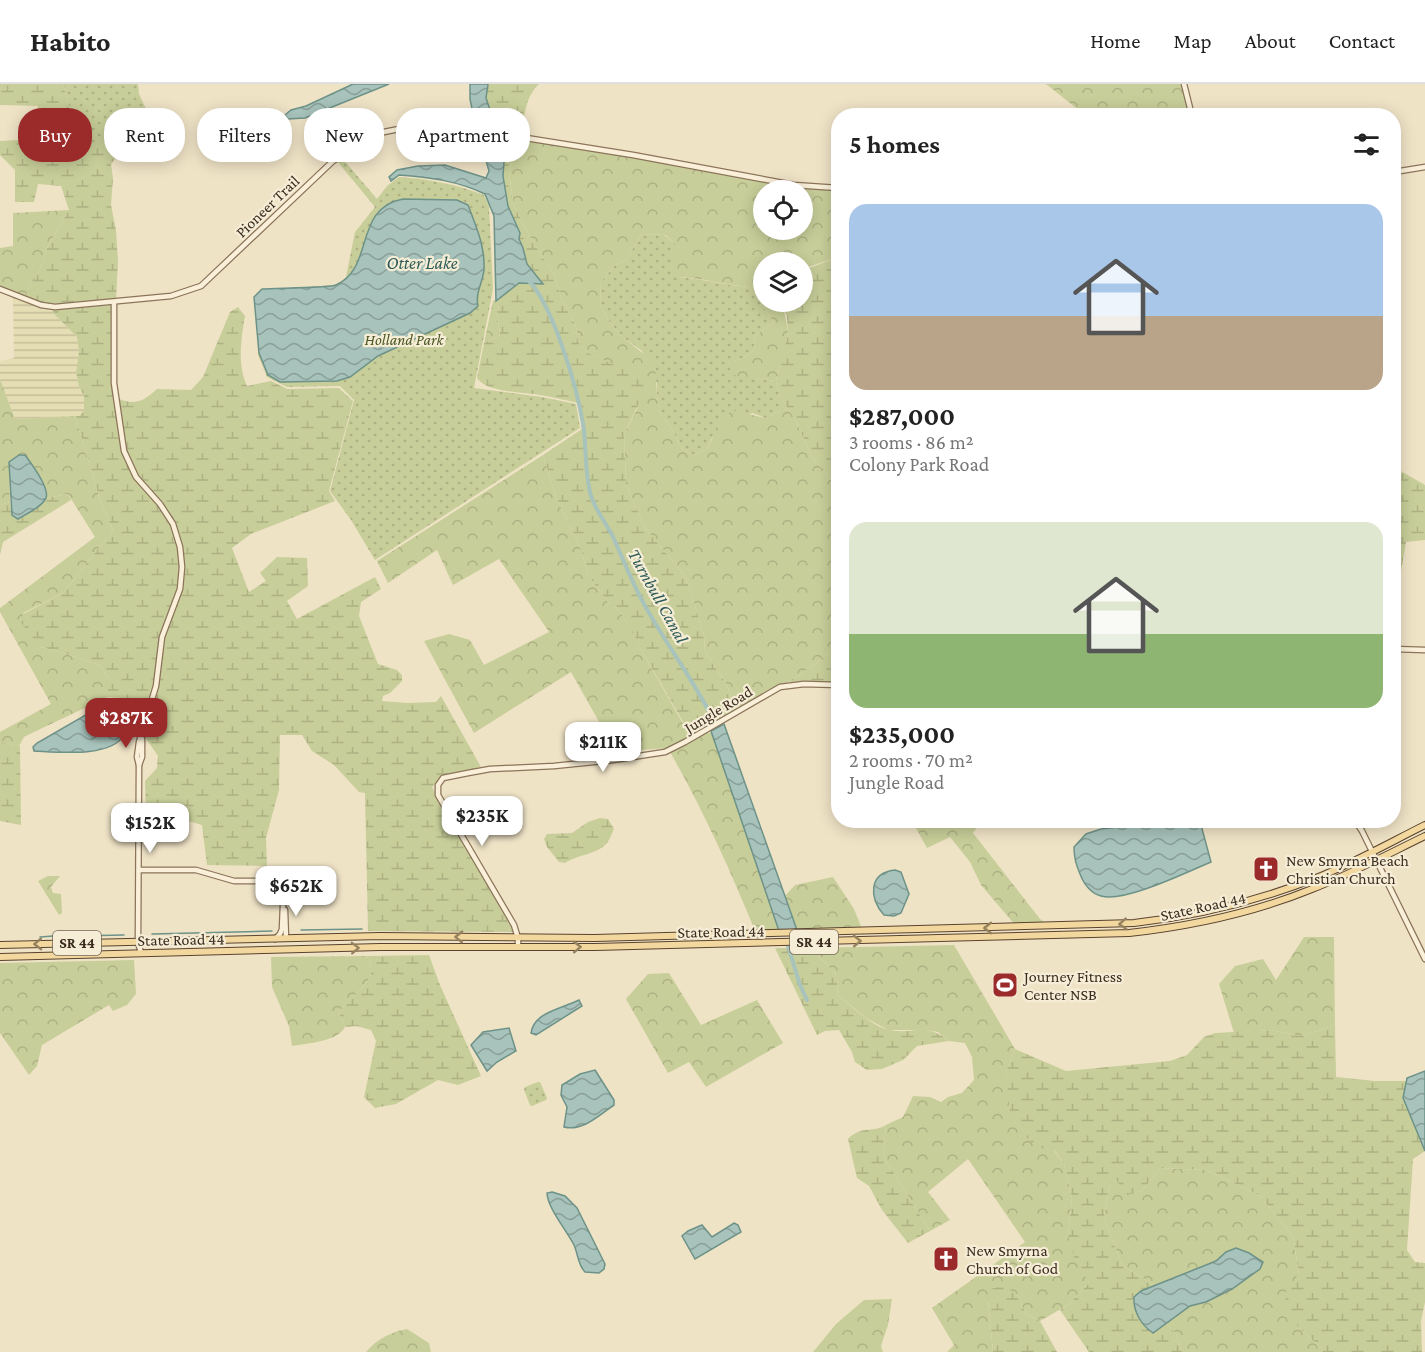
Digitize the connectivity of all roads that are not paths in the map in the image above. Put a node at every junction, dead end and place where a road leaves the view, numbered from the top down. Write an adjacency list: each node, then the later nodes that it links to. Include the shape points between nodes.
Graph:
1 (1184, 84): 2 (street)
2 (1190, 108)
3 (1425, 167): 4 (street)
4 (1401, 171)
5 (831, 188): 7 (street, Pioneer Trail, via 794,185 476,130 409,127 379,133 322,170 201,286 171,296)
6 (0, 289): 7 (street, Pioneer Trail, via 55,307)
7 (114, 303): 16 (street, via 114,383 121,440 136,477 173,525 182,559 180,590 165,629 156,686 141,733)
8 (1401, 649): 9 (street)
9 (1425, 650)
10 (831, 685): 24 (street, Jungle Road, via 780,687 665,752 554,766 490,769 440,781 438,795)
11 (1425, 824): 14 (main road, State Road 44 / SR 44)
12 (1359, 828): 14 (street)
13 (1425, 836): 15 (main road, State Road 44 / SR 44)
14 (1372, 852): 15 (street); 17 (main road, State Road 44 / SR 44)
15 (1376, 860): 20 (main road, State Road 44 / SR 44); 33 (street)
16 (139, 870): 19 (street, via 196,870 234,881 284,881); 27 (street)
17 (1318, 877): 18 (main road, State Road 44 / SR 44); 20 (main road, via 1269,898)
18 (1262, 897): 21 (main road, via 1261,904); 22 (main road, State Road 44 / SR 44, one-way to 22, via 1199,913 1134,923)
19 (283, 898): 23 (street); 25 (street, via 282,929)
20 (1268, 905): 21 (main road, State Road 44 / SR 44)
21 (1213, 920): 26 (main road, State Road 44 / SR 44, via 1102,935)
22 (885, 931): 24 (main road, State Road 44 / SR 44); 26 (main road)
23 (286, 938): 24 (main road, State Road 44 / SR 44, one-way to 23); 25 (main road, State Road 44 / SR 44); 30 (main road, via 280,946)
24 (518, 938): 29 (street, Jungle Road)
25 (275, 939): 27 (main road, State Road 44 / SR 44)
26 (886, 940): 29 (main road, State Road 44 / SR 44, one-way to 26)
27 (138, 942): 28 (main road, State Road 44 / SR 44, one-way to 28); 31 (street)
28 (0, 947)
29 (518, 947): 30 (main road, State Road 44 / SR 44, one-way to 29)
30 (210, 951): 31 (main road, State Road 44 / SR 44)
31 (141, 953): 32 (main road, State Road 44 / SR 44)
32 (0, 957)
33 (1425, 959)

